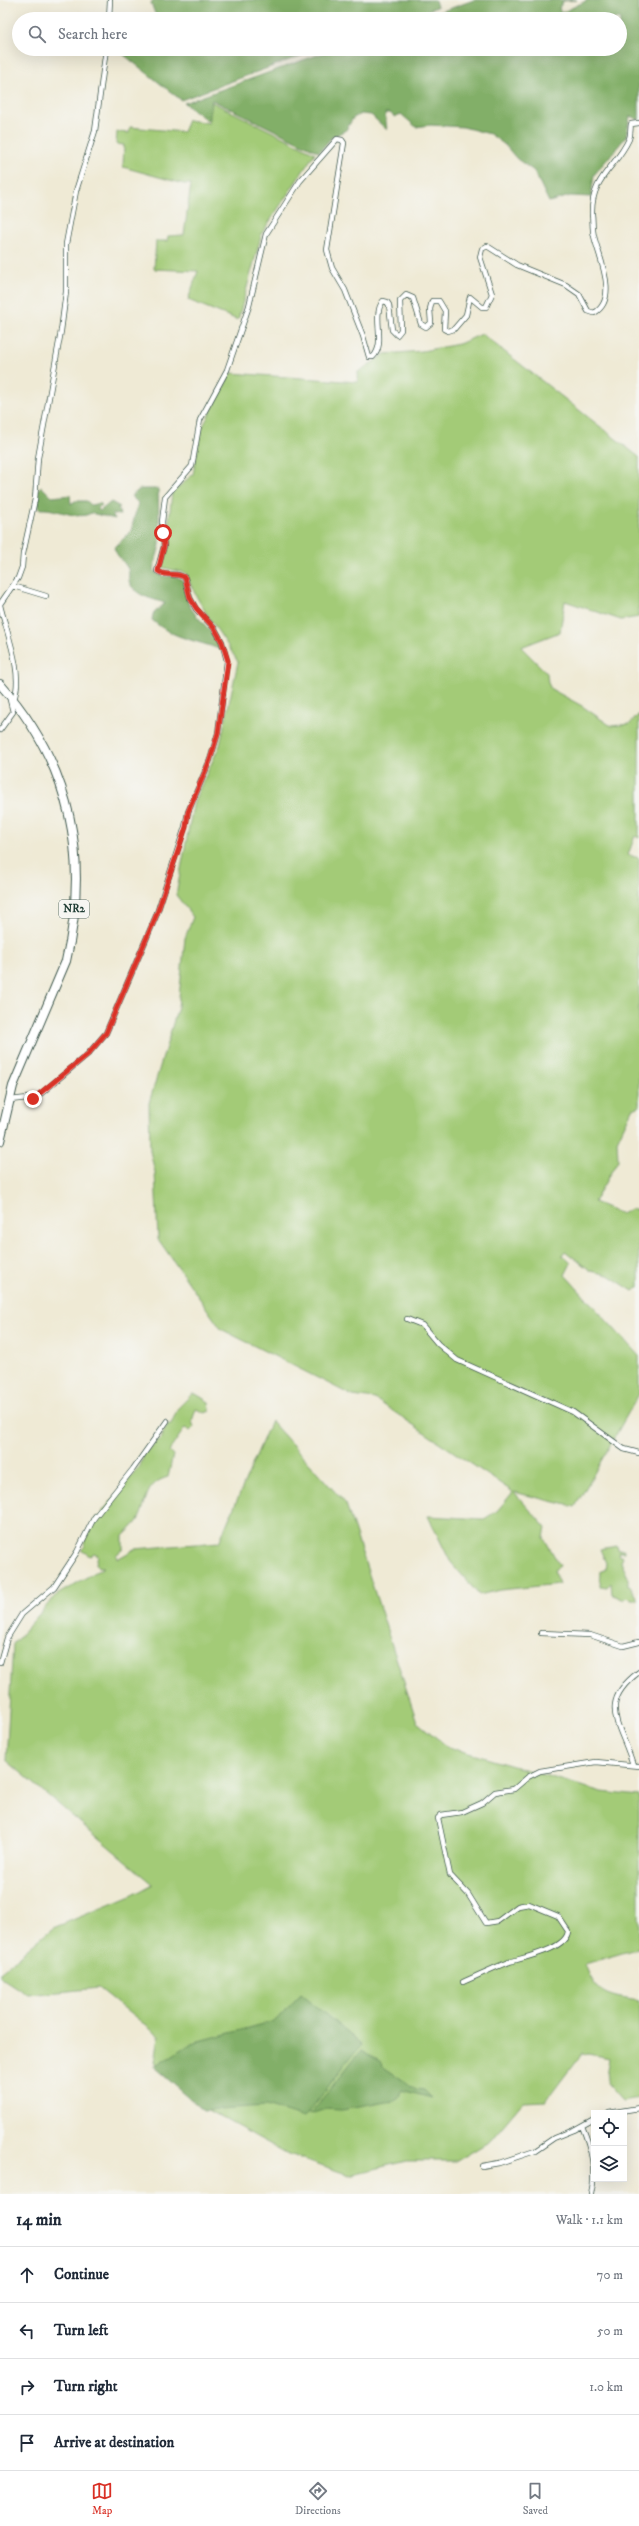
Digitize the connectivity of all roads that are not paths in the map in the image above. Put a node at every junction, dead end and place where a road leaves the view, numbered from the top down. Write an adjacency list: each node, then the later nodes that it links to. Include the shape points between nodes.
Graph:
1 (110, 0): 2 (street)
2 (109, 12)
3 (105, 56): 5 (street, via 95,131 76,191 66,244 63,320 55,376 38,458 34,505 22,554 22,567)
4 (639, 123): 11 (street, via 632,124 628,140 602,175 595,189 592,214 594,235 607,282 604,299 594,313 588,311 579,294 566,285 517,265 487,246 482,249 480,257 492,294 486,307 482,307 470,297 466,315 448,331 444,329 445,311 439,301 432,301 431,324 426,327 421,324 413,298 406,295 402,298 400,306 400,333 396,335 392,330 389,305 384,301 379,314 377,352 371,357 367,355 363,336 345,290 332,268 327,250 344,143 342,140 337,139 320,157 282,208 266,234 249,306 227,370 200,420 192,466 169,490 163,507 164,546 158,571 163,575 179,574 185,578 190,598 215,629 226,653 225,688 214,750 188,812 186,827 156,916 106,1033 88,1054 37,1097)
5 (13, 586): 6 (street); 7 (street)
6 (46, 596)
7 (0, 605): 9 (street, via 17,675 18,688)
8 (0, 684): 9 (highway, NR2)
9 (11, 696): 10 (street, via 13,712); 11 (highway, NR2, via 43,743 59,778 75,840 78,879 66,961 16,1079)
10 (0, 730)
11 (10, 1100): 12 (highway, NR2)
12 (0, 1141)
13 (407, 1319): 15 (street, via 422,1325 438,1344 458,1360 572,1412 624,1449)
14 (167, 1421): 18 (street, via 94,1518 74,1558 54,1587 31,1605 16,1623 7,1638)
15 (639, 1453)
16 (541, 1633): 17 (street, via 590,1635 623,1646)
17 (639, 1642)
18 (0, 1663)
19 (639, 1672): 20 (street, via 620,1688 614,1701 621,1736)
20 (633, 1765): 21 (street); 22 (street, via 596,1762 540,1771 514,1789 495,1792 476,1806 438,1818 450,1875 468,1894 484,1922 491,1924 518,1906 529,1904 558,1916 568,1931 566,1939 546,1951 506,1963)
21 (639, 1766)
22 (464, 1982)
23 (639, 2108): 24 (street)
24 (627, 2110)
25 (591, 2121): 26 (street)
26 (582, 2126): 27 (street, via 554,2138 535,2151); 28 (street, via 594,2169)
27 (482, 2166)
28 (591, 2194)

